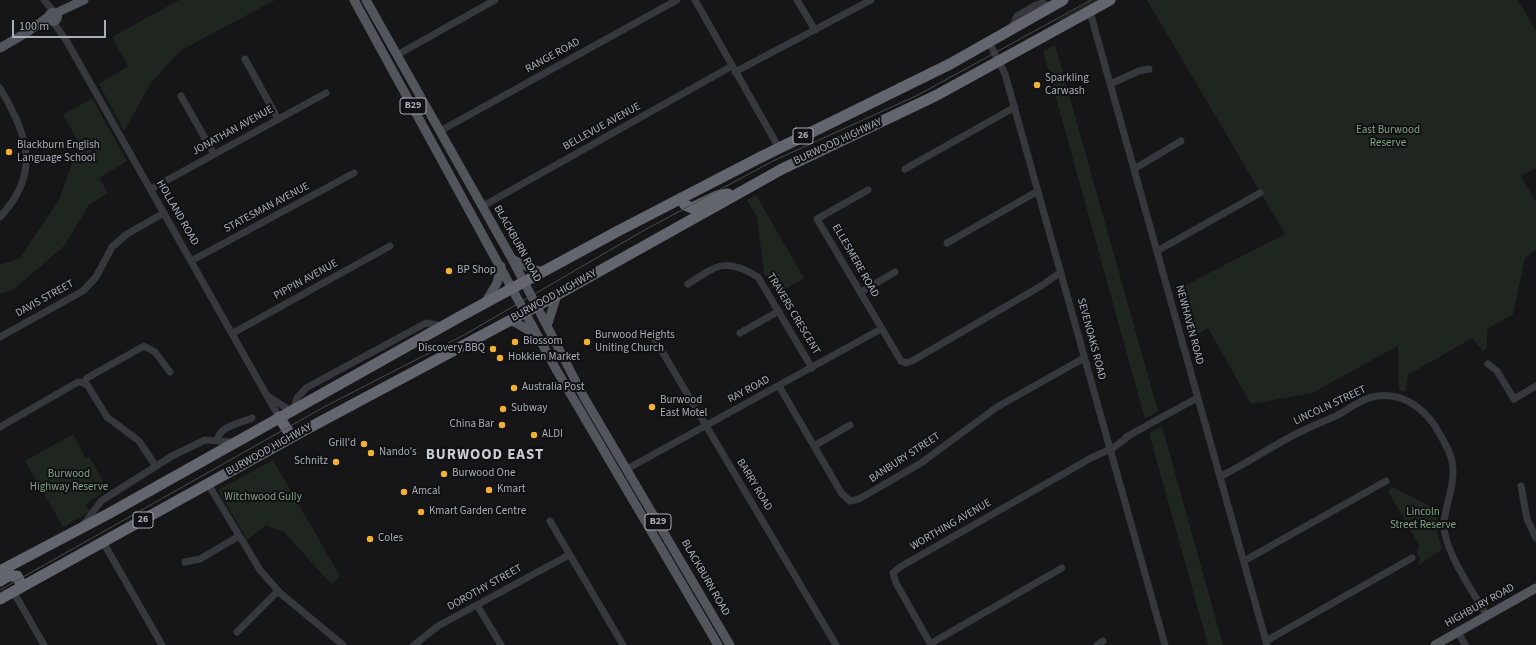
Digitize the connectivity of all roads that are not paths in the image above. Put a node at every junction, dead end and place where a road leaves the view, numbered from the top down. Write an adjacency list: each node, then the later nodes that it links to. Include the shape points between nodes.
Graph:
1 (43, 0): 13 (street, HOLLAND ROAD)
2 (84, 0): 13 (main road)
3 (354, 0): 19 (main road, BLACKBURN ROAD / B29)
4 (366, 0): 17 (main road, BLACKBURN ROAD / B29)
5 (496, 0): 17 (street)
6 (677, 0): 29 (street, RANGE ROAD)
7 (695, 0): 21 (street)
8 (797, 0): 14 (street)
9 (870, 0): 14 (street, BELLEVUE AVENUE)
10 (1063, 0): 15 (highway, BURWOOD HIGHWAY / 26)
11 (1110, 0): 12 (highway, BURWOOD HIGHWAY / 26)
12 (1090, 12): 20 (highway, BURWOOD HIGHWAY / 26); 23 (street, NEWHAVEN ROAD)
13 (54, 17): 16 (main road); 36 (street, HOLLAND ROAD)
14 (815, 30): 21 (street, BELLEVUE AVENUE)
15 (989, 42): 20 (street, SEVENOAKS ROAD); 31 (highway, BURWOOD HIGHWAY / 26, via 950,64)
16 (0, 48)
17 (397, 56): 19 (main road); 29 (main road, BLACKBURN ROAD / B29)
18 (245, 59): 28 (street)
19 (388, 60): 50 (main road, BLACKBURN ROAD / B29)
20 (999, 61): 27 (street, SEVENOAKS ROAD); 39 (highway, BURWOOD HIGHWAY / 26, via 937,95 800,160)
21 (734, 69): 31 (street); 42 (street, BELLEVUE AVENUE)
22 (1149, 70): 23 (street, via 1138,71)
23 (1110, 84): 34 (street, NEWHAVEN ROAD)
24 (0, 88): 44 (street, via 23,134 27,154 19,190)
25 (326, 93): 28 (street, JONATHAN AVENUE)
26 (182, 96): 32 (street)
27 (1015, 107): 33 (street); 38 (street, SEVENOAKS ROAD)
28 (278, 119): 32 (street, JONATHAN AVENUE)
29 (440, 131): 42 (main road, BLACKBURN ROAD / B29)
30 (1181, 141): 34 (street)
31 (779, 148): 41 (highway, BURWOOD HIGHWAY / 26)
32 (214, 154): 36 (street, JONATHAN AVENUE)
33 (905, 169)
34 (1134, 169): 47 (street, NEWHAVEN ROAD)
35 (354, 173): 49 (street, STATESMAN AVENUE)
36 (150, 189): 43 (street, HOLLAND ROAD)
37 (868, 190): 57 (street, ELLESMERE ROAD, via 817,218)
38 (1038, 191): 45 (street); 53 (street, SEVENOAKS ROAD)
39 (738, 193): 41 (highway, via 717,196 692,208 685,205); 58 (highway, BURWOOD HIGHWAY / 26)
40 (1260, 193): 47 (street)
41 (681, 198): 51 (highway, BURWOOD HIGHWAY / 26)
42 (482, 206): 48 (main road, BLACKBURN ROAD / B29)
43 (164, 213): 49 (street, HOLLAND ROAD); 70 (street, DAVIS STREET, via 127,234 112,247 96,277 83,291)
44 (0, 217)
45 (947, 243)
46 (390, 246): 66 (street, PIPPIN AVENUE)
47 (1157, 251): 79 (street, NEWHAVEN ROAD)
48 (512, 259): 51 (main road); 54 (main road, BLACKBURN ROAD / B29)
49 (191, 261): 66 (street, HOLLAND ROAD)
50 (501, 266): 56 (main road, BLACKBURN ROAD / B29); 59 (main road, via 497,283)
51 (543, 272): 54 (highway, BURWOOD HIGHWAY / 26)
52 (895, 272): 57 (street)
53 (1062, 275): 65 (street, ELLESMERE ROAD, via 906,363 896,356); 71 (street, SEVENOAKS ROAD)
54 (524, 282): 56 (highway, BURWOOD HIGHWAY / 26); 60 (main road, BLACKBURN ROAD / B29)
55 (688, 284): 61 (street, TRAVERS CRESCENT, via 710,269 727,264 740,267 758,276)
56 (513, 288): 59 (highway, BURWOOD HIGHWAY / 26); 62 (main road, BLACKBURN ROAD / B29)
57 (861, 292): 65 (street, ELLESMERE ROAD)
58 (557, 295): 60 (highway, BURWOOD HIGHWAY / 26); 64 (main road)
59 (485, 303): 80 (highway, BURWOOD HIGHWAY / 26)
60 (537, 306): 62 (highway, BURWOOD HIGHWAY / 26); 64 (main road, BLACKBURN ROAD / B29)
61 (779, 311): 67 (street); 73 (street, TRAVERS CRESCENT)
62 (525, 313): 63 (highway, BURWOOD HIGHWAY / 26); 68 (main road, BLACKBURN ROAD / B29)
63 (511, 320): 68 (main road); 86 (highway, BURWOOD HIGHWAY / 26)
64 (547, 326): 92 (main road, BLACKBURN ROAD / B29, via 585,399)
65 (881, 329): 73 (street, RAY ROAD)
66 (233, 333): 78 (street, HOLLAND ROAD)
67 (740, 333)
68 (538, 336): 93 (main road, BLACKBURN ROAD / B29)
69 (653, 336): 84 (street, BARRY ROAD)
70 (0, 337)
71 (1084, 358): 89 (street, BANBURY STREET, via 997,407 921,463 859,499 850,501 842,494); 90 (street, SEVENOAKS ROAD)
72 (1488, 364): 77 (street, via 1497,371 1514,399)
73 (812, 368): 76 (street, RAY ROAD)
74 (170, 372): 75 (street, via 155,352 144,346 87,378)
75 (84, 383): 85 (street, via 78,382); 91 (street, via 107,417 139,441)
76 (779, 386): 84 (street, RAY ROAD); 89 (street, BANBURY STREET)
77 (1536, 386)
78 (268, 397): 80 (street, HOLLAND ROAD); 81 (street, HOLLAND ROAD)
79 (1197, 398): 90 (street, WORTHING AVENUE); 94 (street, NEWHAVEN ROAD)
80 (293, 410): 81 (highway, BURWOOD HIGHWAY / 26)
81 (279, 417): 86 (highway); 88 (highway, BURWOOD HIGHWAY / 26)
82 (252, 418): 87 (street, via 222,431)
83 (850, 425): 89 (street)
84 (706, 426): 92 (street, RAY ROAD); 128 (street, BARRY ROAD)
85 (0, 427)
86 (292, 437): 96 (highway, BURWOOD HIGHWAY / 26)
87 (218, 440): 88 (street, BURWOOD HIGHWAY); 91 (street, BURWOOD HIGHWAY, via 199,442)
88 (235, 442): 99 (highway, BURWOOD HIGHWAY / 26)
89 (814, 446)
90 (1110, 447): 119 (street, WORTHING AVENUE, via 893,573 896,583); 129 (street, SEVENOAKS ROAD)
91 (155, 465): 99 (street, BURWOOD HIGHWAY, via 99,502)
92 (627, 469): 93 (main road); 127 (main road, BLACKBURN ROAD / B29)
93 (617, 475): 126 (main road, BLACKBURN ROAD / B29)
94 (1221, 476): 105 (street, NEWHAVEN ROAD); 115 (street, LINCOLN STREET, via 1361,401 1395,397 1412,402 1426,413 1448,448 1454,482 1444,522 1446,540 1451,554)
95 (1386, 481): 105 (street)
96 (208, 484): 100 (street); 102 (highway, BURWOOD HIGHWAY / 26)
97 (1521, 486): 101 (street, via 1527,519)
98 (550, 521): 103 (street)
99 (80, 529): 108 (highway, BURWOOD HIGHWAY / 26)
100 (239, 536): 106 (street, via 200,559); 112 (street, via 260,570)
101 (1536, 538)
102 (103, 542): 111 (highway, BURWOOD HIGHWAY / 26); 121 (street)
103 (569, 555): 114 (street, DOROTHY STREET); 125 (street)
104 (1412, 558): 118 (street)
105 (1244, 561): 118 (street, NEWHAVEN ROAD)
106 (185, 562)
107 (1062, 568): 119 (street)
108 (0, 571)
109 (0, 581): 111 (highway, via 8,576 17,576)
110 (1536, 588): 115 (main road, HIGHBURY ROAD)
111 (17, 589): 113 (highway, BURWOOD HIGHWAY / 26); 120 (street)
112 (278, 591): 116 (street); 122 (street)
113 (0, 599)
114 (477, 605): 123 (street, DOROTHY STREET, via 438,626); 124 (street)
115 (1487, 616): 117 (main road, HIGHBURY ROAD)
116 (237, 632)
117 (1458, 632): 130 (main road, HIGHBURY ROAD); 131 (street)
118 (1267, 643)
119 (931, 644)
120 (44, 645)
121 (162, 645)
122 (343, 645)
123 (414, 645)
124 (501, 645)
125 (623, 645)
126 (718, 645)
127 (730, 645)
128 (836, 645)
129 (1165, 645)
130 (1435, 645)
131 (1465, 645)

